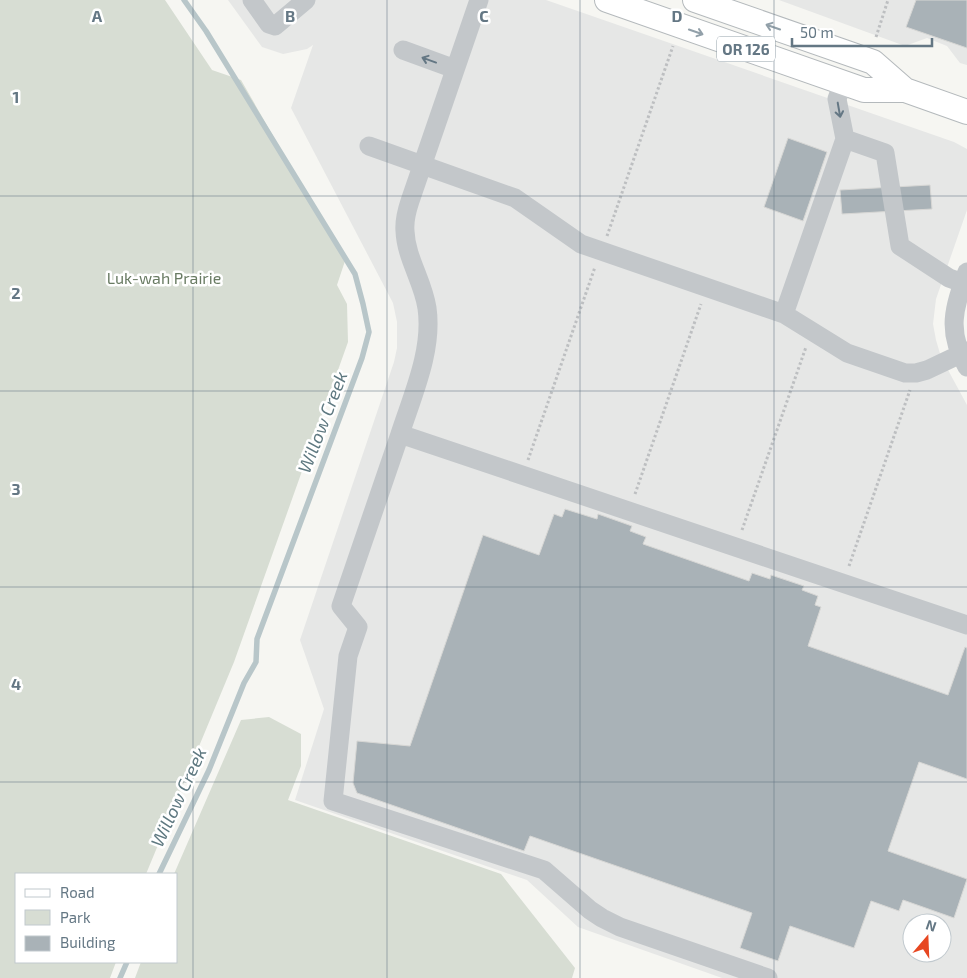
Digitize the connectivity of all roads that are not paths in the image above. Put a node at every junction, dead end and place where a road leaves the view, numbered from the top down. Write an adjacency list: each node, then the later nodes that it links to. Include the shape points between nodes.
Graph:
1 (252, 0): 5 (street, via 269,24 275,26)
2 (479, 0): 7 (street)
3 (607, 0): 8 (main road, OR 126, one-way to 8)
4 (695, 0): 9 (main road, OR 126, one-way to 4, via 873,62)
5 (302, 1)
6 (403, 50): 7 (street, one-way to 6)
7 (455, 69): 13 (street)
8 (842, 82): 9 (main road, OR 126, via 864,90); 11 (street, one-way to 11, via 838,99)
9 (905, 90): 10 (main road, OR 126)
10 (967, 112)
11 (844, 139): 14 (street, via 885,153 900,246 950,278); 15 (street)
12 (369, 146): 13 (street)
13 (422, 165): 15 (street, via 515,198 580,244); 17 (street, via 410,200 405,230 408,252 427,306 427,346)
14 (965, 277): 16 (street, via 953,322 954,337)
15 (784, 314): 16 (street, via 848,353 905,373 916,373)
16 (964, 357)
17 (400, 434): 18 (street); 19 (street, via 341,606 358,627 348,656 333,801 544,870 590,910 620,927)
18 (967, 625)
19 (768, 978)

